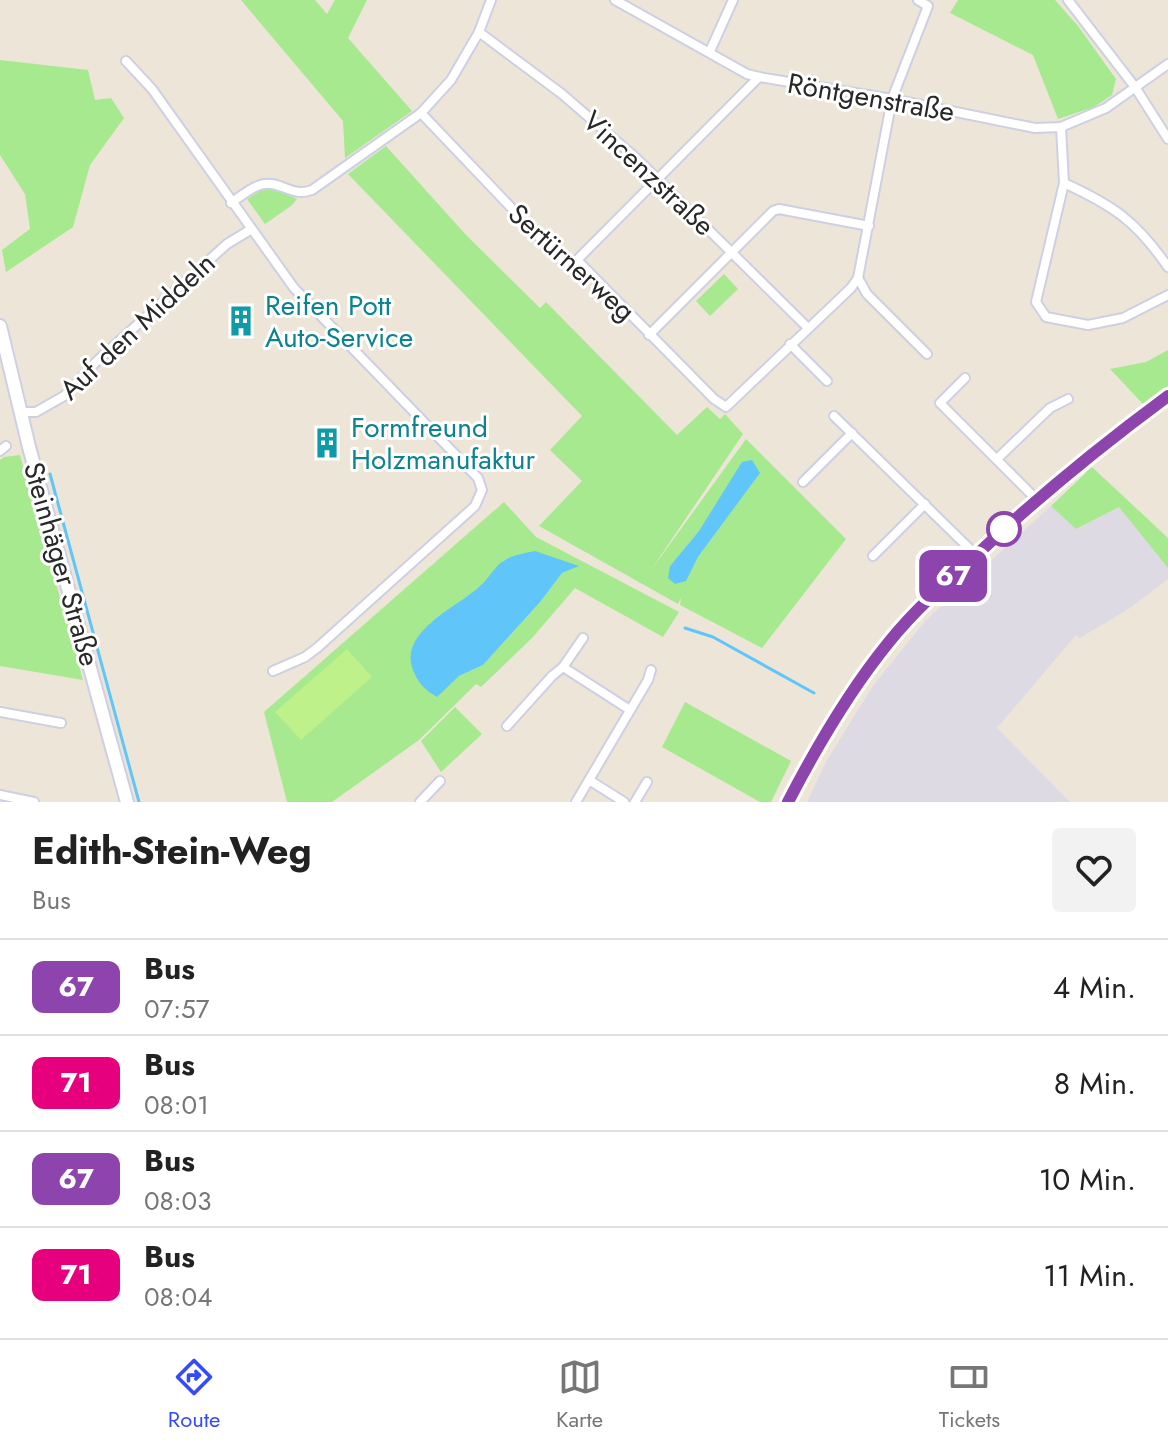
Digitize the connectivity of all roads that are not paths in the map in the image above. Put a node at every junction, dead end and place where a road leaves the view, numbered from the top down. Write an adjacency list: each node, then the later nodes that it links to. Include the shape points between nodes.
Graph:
1 (491, 0): 6 (street)
2 (615, 0): 7 (street, Röntgenstraße)
3 (733, 0): 7 (street)
4 (918, 0): 12 (street, via 928,6)
5 (1068, 0): 11 (street)
6 (479, 32): 13 (street, via 451,80); 16 (street, Vincenzstraße, via 562,94)
7 (710, 51): 10 (street, Röntgenstraße)
8 (126, 61): 18 (street, via 152,89)
9 (1168, 64): 11 (street, Röntgenstraße)
10 (759, 77): 12 (street, Röntgenstraße); 16 (street)
11 (1135, 87): 14 (street, Röntgenstraße, via 1106,108); 15 (street)
12 (892, 99): 14 (street, Röntgenstraße, via 1035,128); 19 (street)
13 (421, 113): 18 (street, via 312,190 303,194 261,185); 22 (street, Sertürnerweg, via 564,263)
14 (1061, 127): 17 (street)
15 (1168, 139)
16 (657, 180): 21 (street, Vincenzstraße); 22 (street)
17 (1064, 183): 23 (street, via 1117,211 1147,236); 25 (street, via 1036,302 1046,317 1088,325 1123,318)
18 (231, 203): 20 (street)
19 (869, 226): 21 (street, via 779,209); 24 (street)
20 (250, 230): 35 (street, Auf den Middeln, via 227,244 64,396 36,412); 47 (street, via 294,288 478,478 482,490 475,506 317,648)
21 (733, 252): 27 (street, Vincenzstraße); 28 (street)
22 (577, 260): 28 (street, Sertürnerweg)
23 (1168, 267)
24 (858, 278): 27 (street); 30 (street, via 867,294)
25 (1168, 295)
26 (0, 326): 35 (main road, Steinhäger Straße)
27 (808, 328): 29 (street)
28 (649, 335): 29 (street, Sertürnerweg, via 726,407)
29 (790, 344): 32 (street)
30 (927, 354)
31 (965, 378): 38 (street, via 940,403)
32 (827, 381)
33 (1168, 396): 40 (street)
34 (1068, 399): 38 (street, via 1050,408)
35 (20, 412): 57 (main road, Steinhäger Straße)
36 (834, 416): 37 (street)
37 (852, 433): 39 (street); 41 (street)
38 (997, 459): 40 (street)
39 (803, 482)
40 (1036, 499): 42 (street)
41 (925, 504): 42 (street); 43 (street)
42 (976, 555): 62 (street, via 888,643 845,702)
43 (873, 556)
44 (583, 638): 45 (street)
45 (563, 667): 48 (street); 51 (street)
46 (651, 670): 48 (street)
47 (273, 671)
48 (630, 710): 52 (street)
49 (0, 712): 50 (street)
50 (61, 723)
51 (507, 726)
52 (589, 780): 59 (street); 60 (street)
53 (440, 781): 58 (street)
54 (647, 782): 61 (street)
55 (0, 795): 56 (street)
56 (34, 802)
57 (127, 802)
58 (420, 802)
59 (576, 802)
60 (624, 802)
61 (635, 802)
62 (788, 802)

